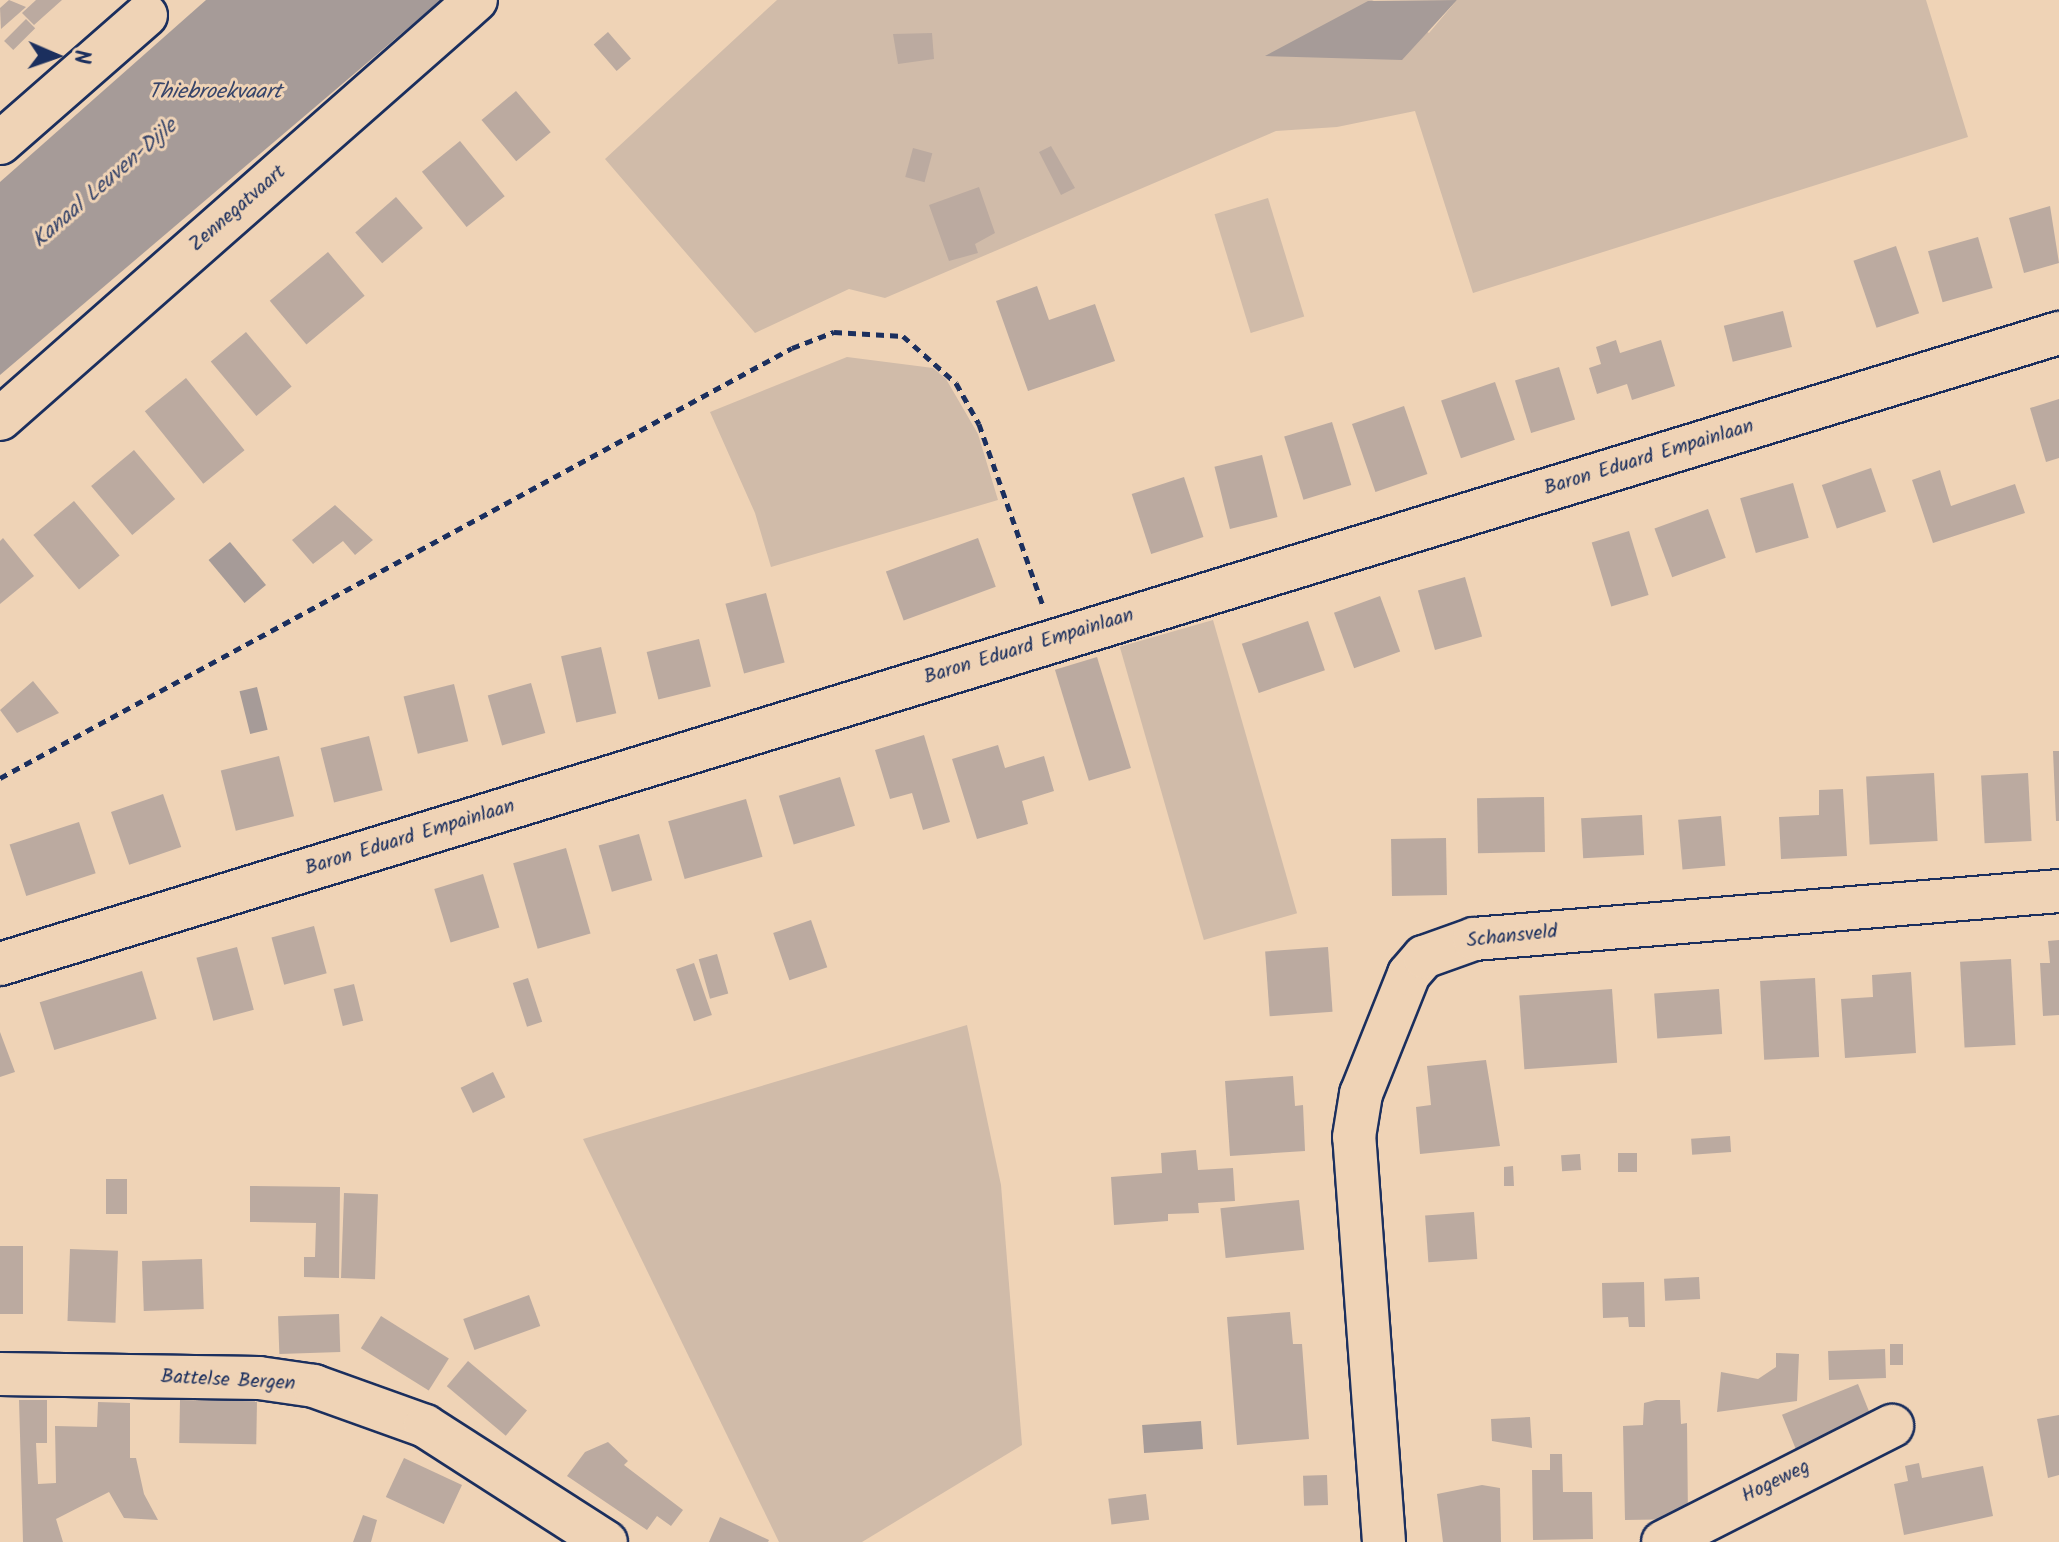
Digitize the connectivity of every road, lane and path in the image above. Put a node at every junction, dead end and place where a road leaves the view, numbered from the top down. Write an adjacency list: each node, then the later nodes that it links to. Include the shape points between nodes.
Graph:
1 (476, 0): 5 (street, Zennegatvaart)
2 (146, 15): 3 (street)
3 (0, 143)
4 (2059, 333): 6 (street, Baron Eduard Empainlaan)
5 (0, 419)
6 (1054, 639): 7 (path, via 979,424 956,383 903,336 834,332 792,348); 9 (street, Baron Eduard Empainlaan)
7 (0, 778)
8 (2059, 891): 13 (street, Schansveld, via 1474,939 1424,957 1409,974 1361,1094 1354,1137)
9 (0, 964)
10 (0, 1374): 12 (street, Battelse Bergen, via 259,1378 314,1386 425,1426)
11 (1892, 1426): 14 (street, Hogeweg)
12 (606, 1542)
13 (1384, 1542)
14 (1663, 1542)

